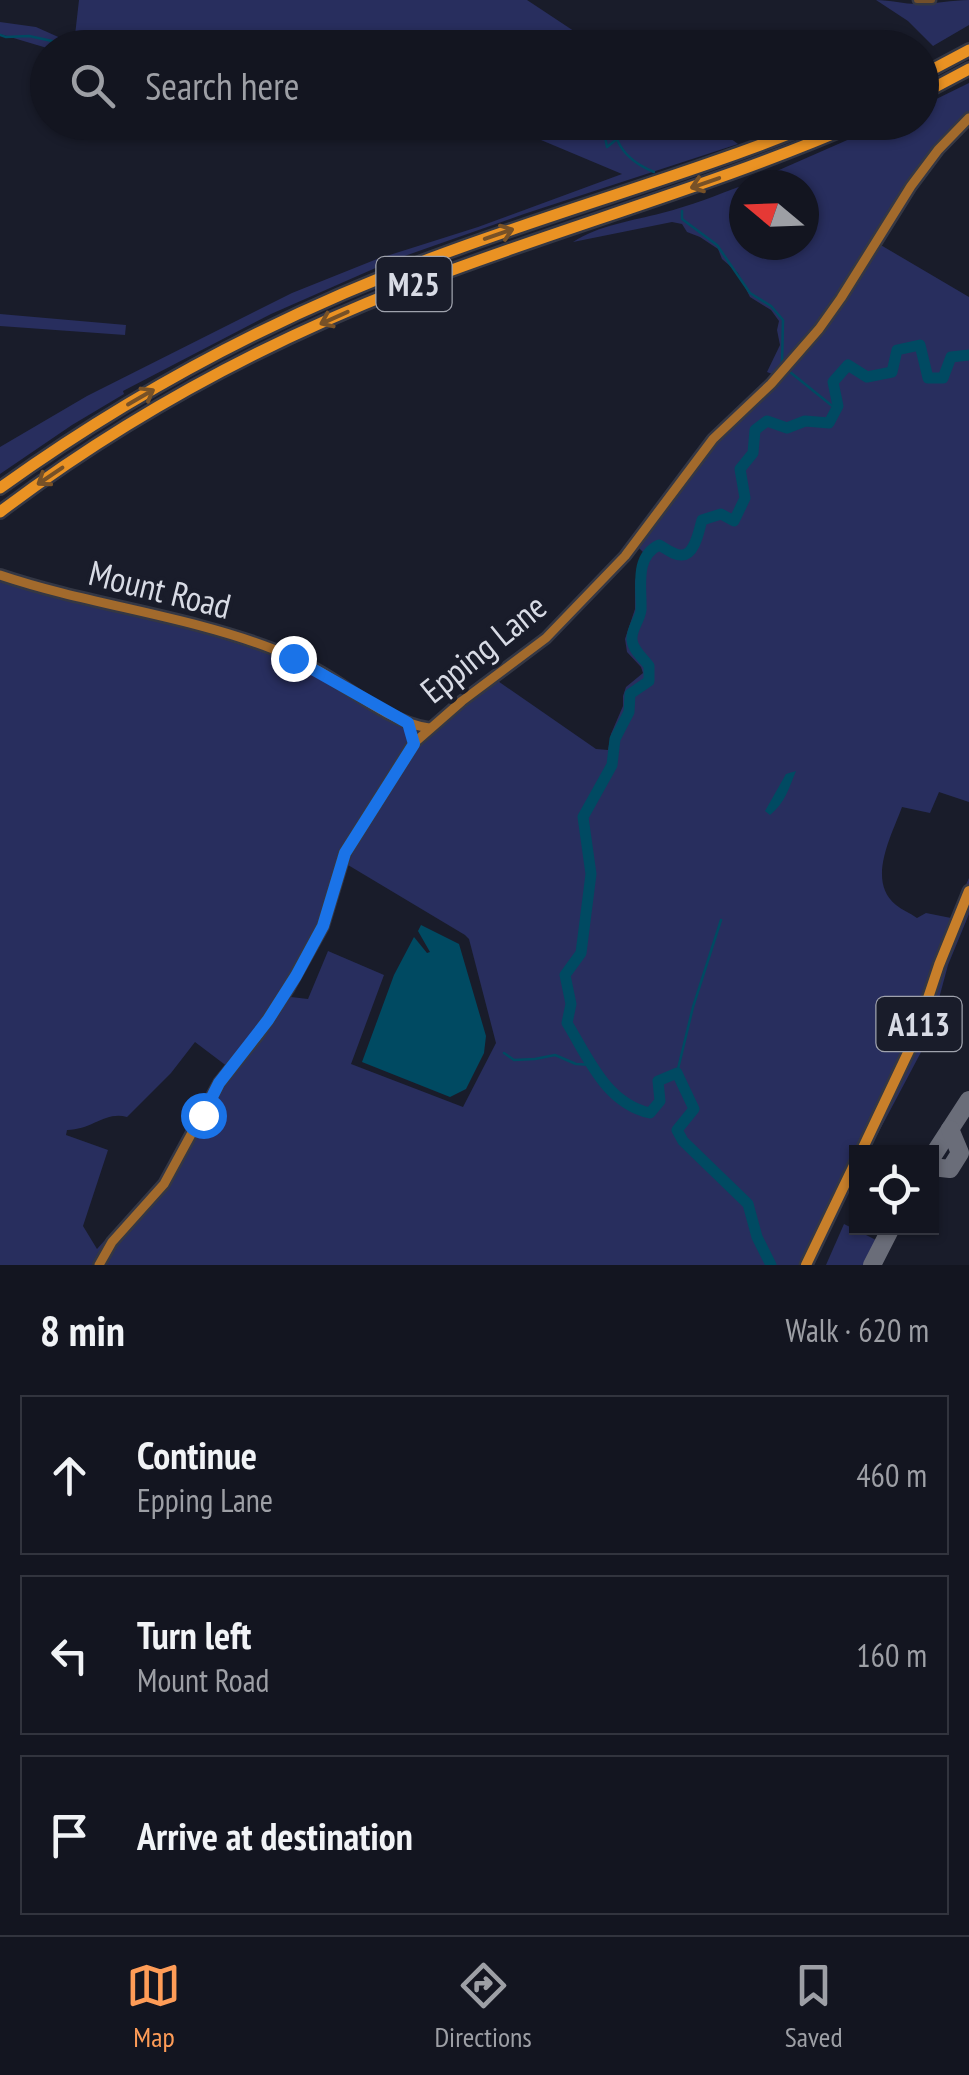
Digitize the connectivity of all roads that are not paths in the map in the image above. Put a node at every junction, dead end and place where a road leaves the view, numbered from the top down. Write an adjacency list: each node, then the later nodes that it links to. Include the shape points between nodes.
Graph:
1 (917, 0): 2 (street)
2 (932, 0)
3 (969, 50): 4 (highway)
4 (939, 66)
5 (969, 69): 6 (highway)
6 (939, 85)
7 (969, 118): 14 (street, Epping Lane, via 917,177 819,329 713,439 625,556 546,638)
8 (773, 140): 10 (highway, M25, one-way to 8, via 138,398 314,307 455,249)
9 (816, 140): 11 (highway, M25, one-way to 11, via 322,322 163,404)
10 (0, 488)
11 (0, 512)
12 (0, 574): 13 (street, Mount Road, via 269,648)
13 (408, 723): 14 (street, Mount Road); 15 (street)
14 (429, 728): 15 (street, Epping Lane)
15 (414, 744): 19 (street, Epping Lane, via 345,853 323,926 296,976 219,1083 164,1184)
16 (969, 891): 17 (main road, A113, via 914,1040)
17 (864, 1145)
18 (849, 1176): 20 (main road)
19 (99, 1265)
20 (806, 1265)

